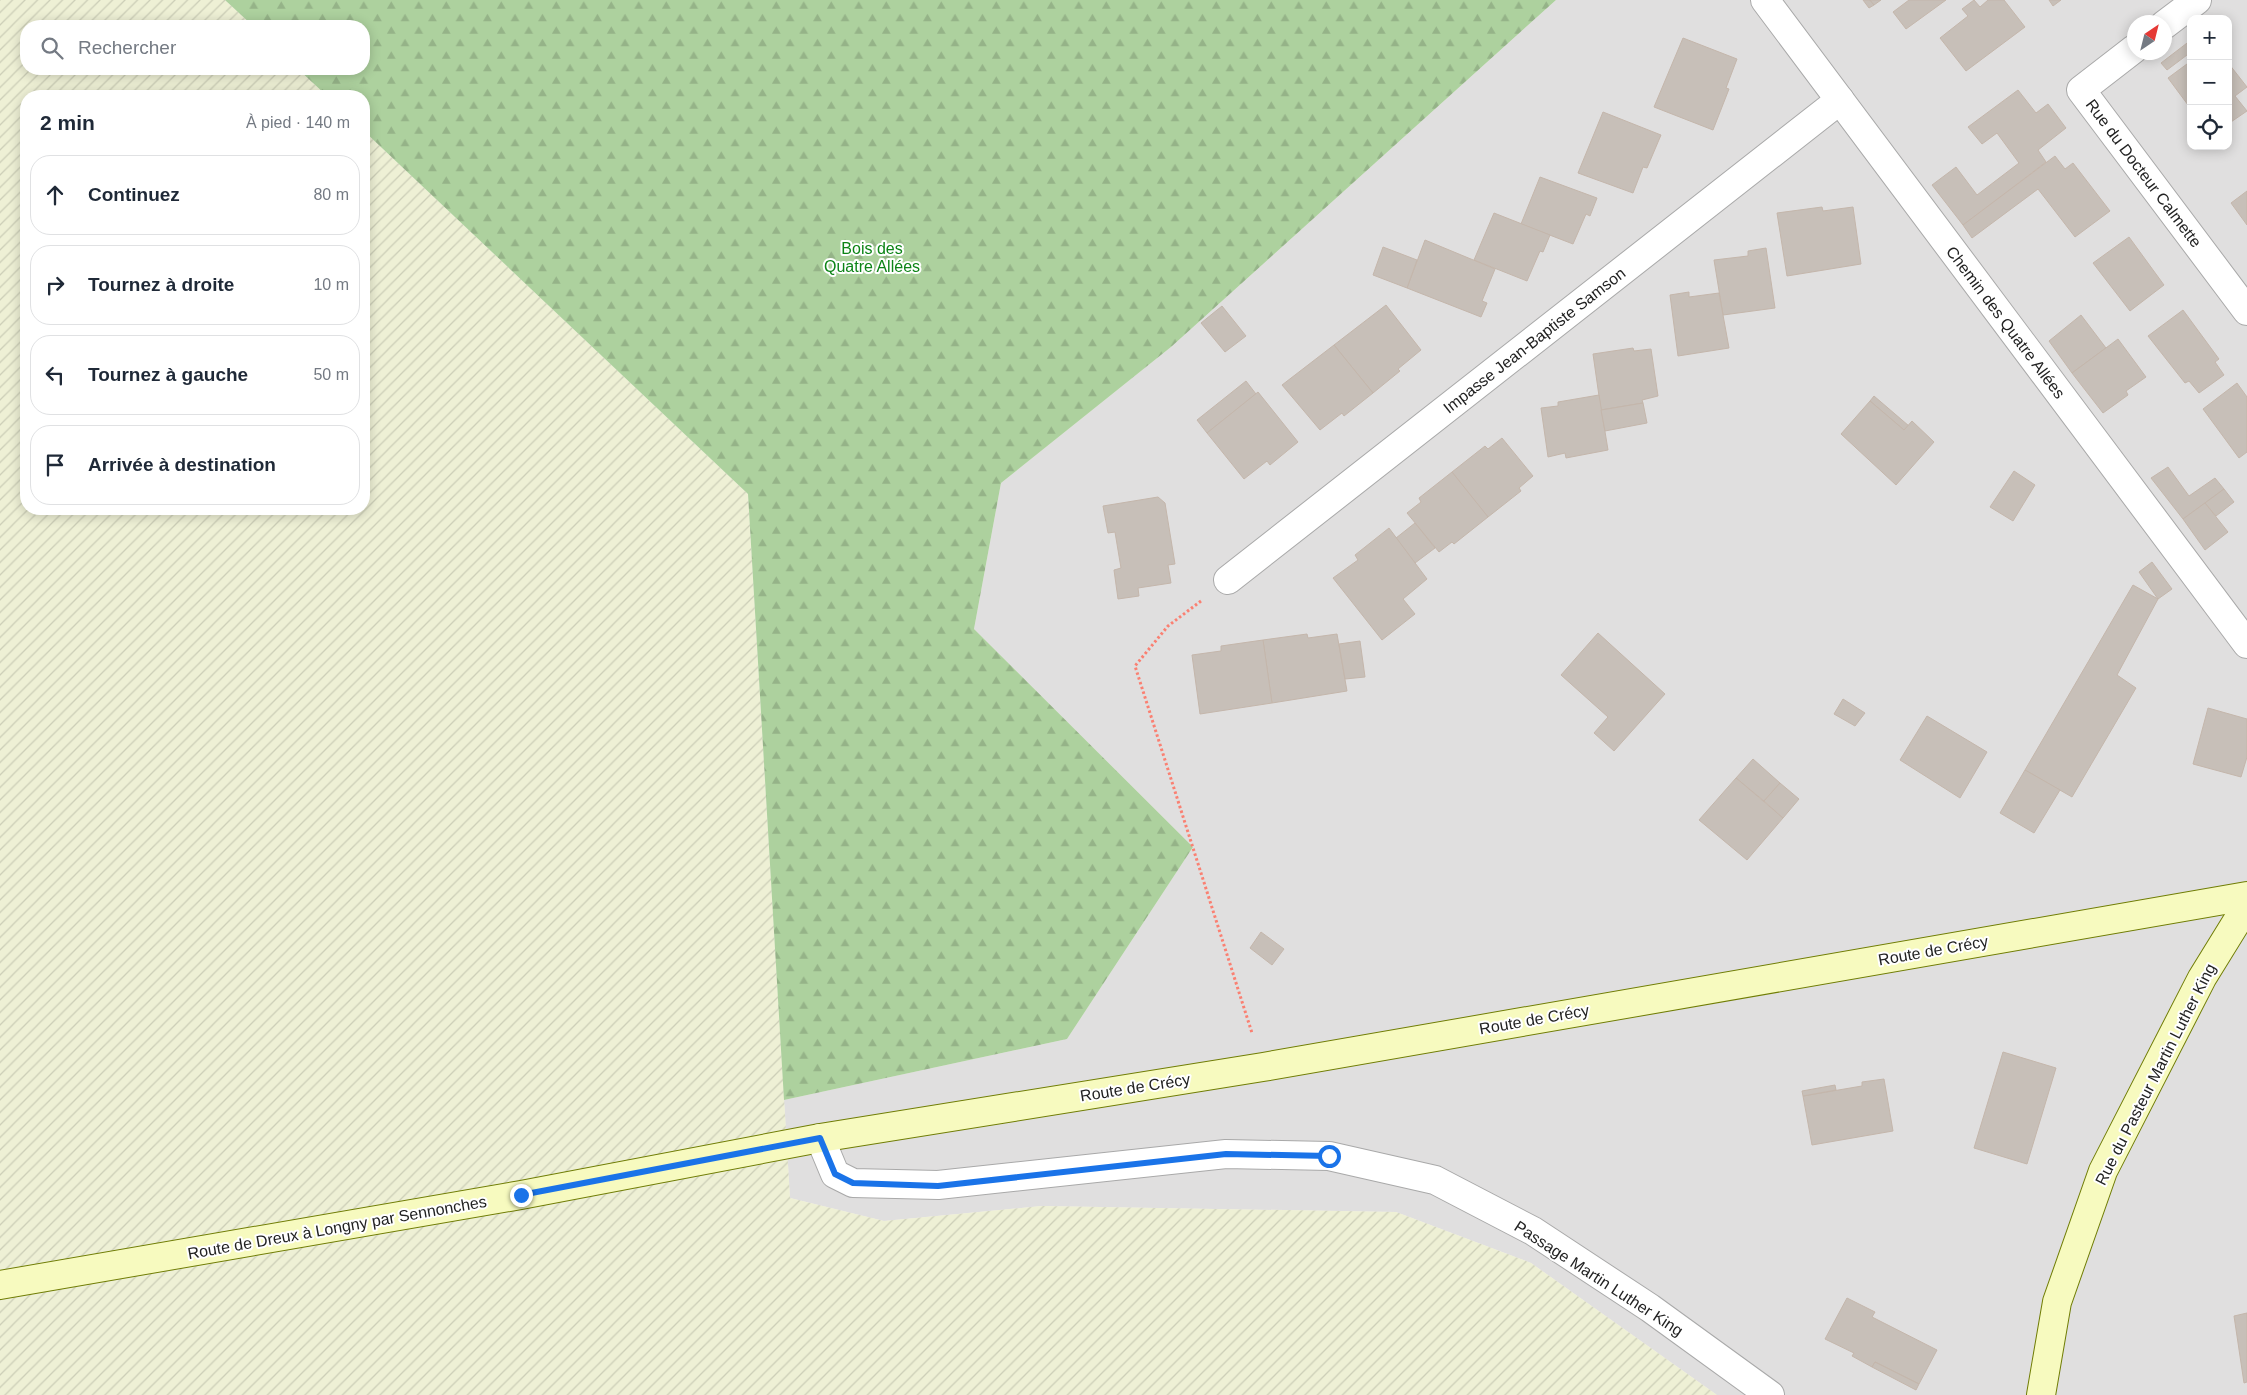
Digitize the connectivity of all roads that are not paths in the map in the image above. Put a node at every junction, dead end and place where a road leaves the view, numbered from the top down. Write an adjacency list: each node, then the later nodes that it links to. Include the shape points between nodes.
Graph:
1 (1765, 0): 5 (street, Chemin des Quatre Allées)
2 (2197, 0): 3 (street)
3 (2172, 19)
4 (2127, 54): 6 (street, Rue du Docteur Calmette, via 2081,90)
5 (1840, 100): 7 (street, Impasse Jean-Baptiste Samson); 8 (street, Chemin des Quatre Allées)
6 (2247, 311)
7 (1228, 580)
8 (2247, 644)
9 (2247, 896): 11 (main road, Route de Crécy, via 1263,1067)
10 (2247, 905): 14 (main road, Rue du Pasteur Martin Luther King, via 2202,978 2103,1171 2057,1302)
11 (820, 1138): 12 (main road, Route de Dreux à Longny par Sennonches, via 521,1195); 13 (street, Passage Martin Luther King, via 835,1174 853,1183 938,1186 1226,1154 1329,1156 1435,1180 1533,1231 1650,1308)
12 (0, 1285)
13 (1770, 1395)
14 (2041, 1395)

